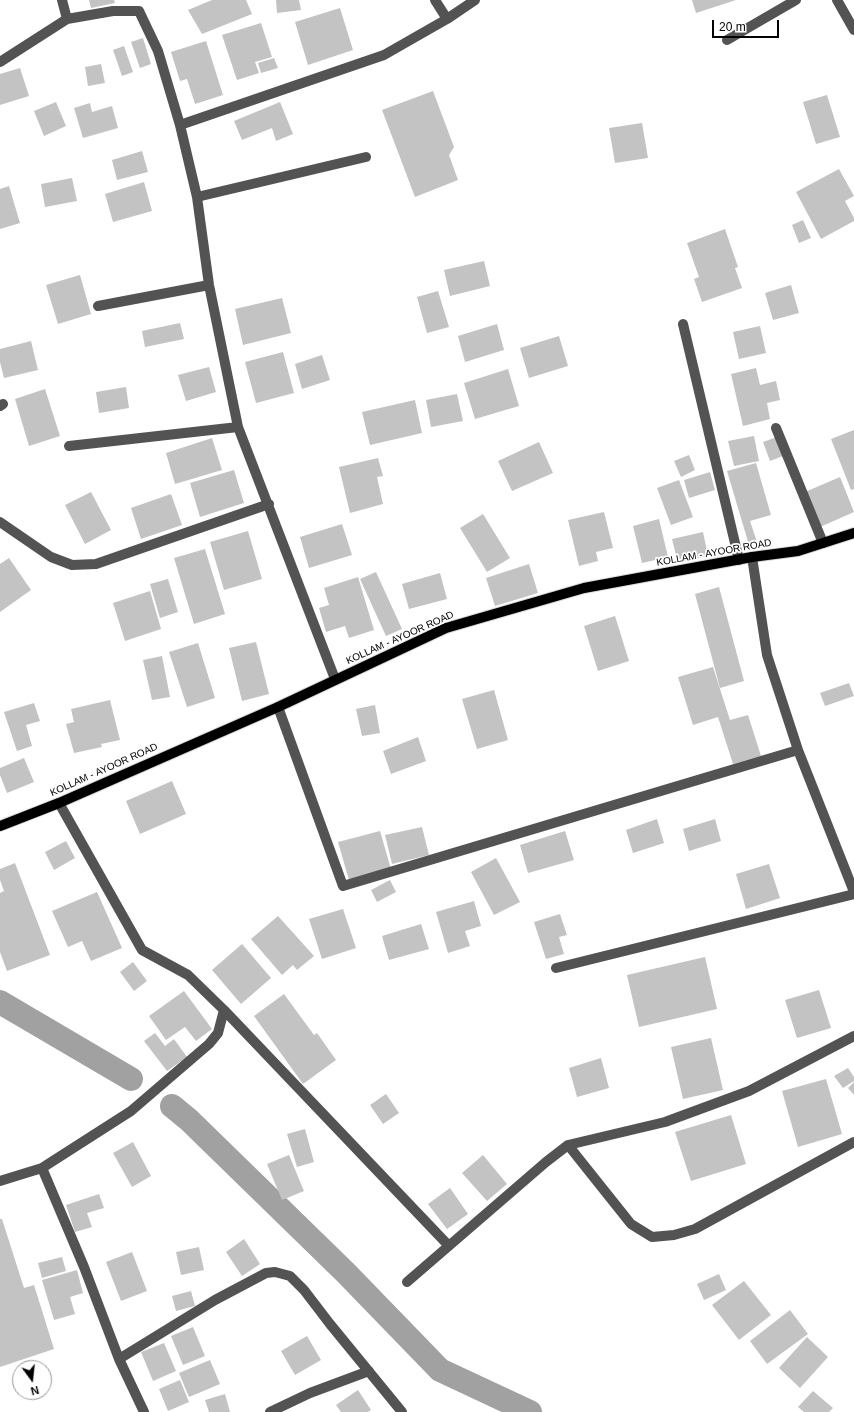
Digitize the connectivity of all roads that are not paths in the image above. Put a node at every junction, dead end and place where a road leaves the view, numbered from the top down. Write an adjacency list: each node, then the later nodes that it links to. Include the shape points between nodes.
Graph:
1 (62, 0): 6 (street)
2 (435, 0): 7 (street)
3 (475, 0): 7 (street)
4 (796, 0): 9 (street)
5 (837, 0): 8 (street)
6 (68, 19): 10 (street); 11 (street, via 113,11 139,11 158,51)
7 (447, 19): 11 (street, via 384,55)
8 (854, 30)
9 (727, 40)
10 (0, 62)
11 (180, 125): 13 (street)
12 (366, 157): 13 (street)
13 (197, 198): 14 (street)
14 (209, 285): 15 (street); 17 (street)
15 (98, 306)
16 (683, 324): 25 (street)
17 (238, 427): 19 (street); 20 (street)
18 (776, 428): 23 (street)
19 (69, 446)
20 (269, 504): 21 (street, via 96,564 72,565 50,557); 26 (street)
21 (0, 522)
22 (854, 533): 23 (main road, KOLLAM - AYOOR ROAD)
23 (823, 543): 24 (main road, KOLLAM - AYOOR ROAD, via 798,551)
24 (752, 557): 25 (main road, KOLLAM - AYOOR ROAD); 28 (street, via 767,655)
25 (739, 560): 26 (main road, KOLLAM - AYOOR ROAD, via 584,588 446,628)
26 (335, 679): 27 (main road, KOLLAM - AYOOR ROAD)
27 (278, 707): 28 (street, via 343,886); 29 (main road, KOLLAM - AYOOR ROAD)
28 (798, 750): 31 (street)
29 (59, 804): 30 (main road, KOLLAM - AYOOR ROAD); 33 (street, via 142,950 188,975)
30 (0, 826)
31 (854, 893): 32 (street)
32 (556, 968)
33 (224, 1010): 37 (street, via 218,1034 209,1044 131,1111); 39 (street)
34 (854, 1036): 36 (street, via 748,1091 665,1122)
35 (854, 1142): 36 (street, via 695,1229 674,1235 652,1237 632,1224)
36 (568, 1145): 39 (street)
37 (42, 1168): 38 (street); 41 (street)
38 (0, 1181)
39 (449, 1246): 40 (street)
40 (408, 1282)
41 (119, 1359): 42 (street, via 215,1300 266,1273 276,1272 290,1276 304,1290); 43 (street)
42 (369, 1371): 44 (street, via 310,1393); 45 (street)
43 (144, 1412)
44 (270, 1412)
45 (402, 1412)

